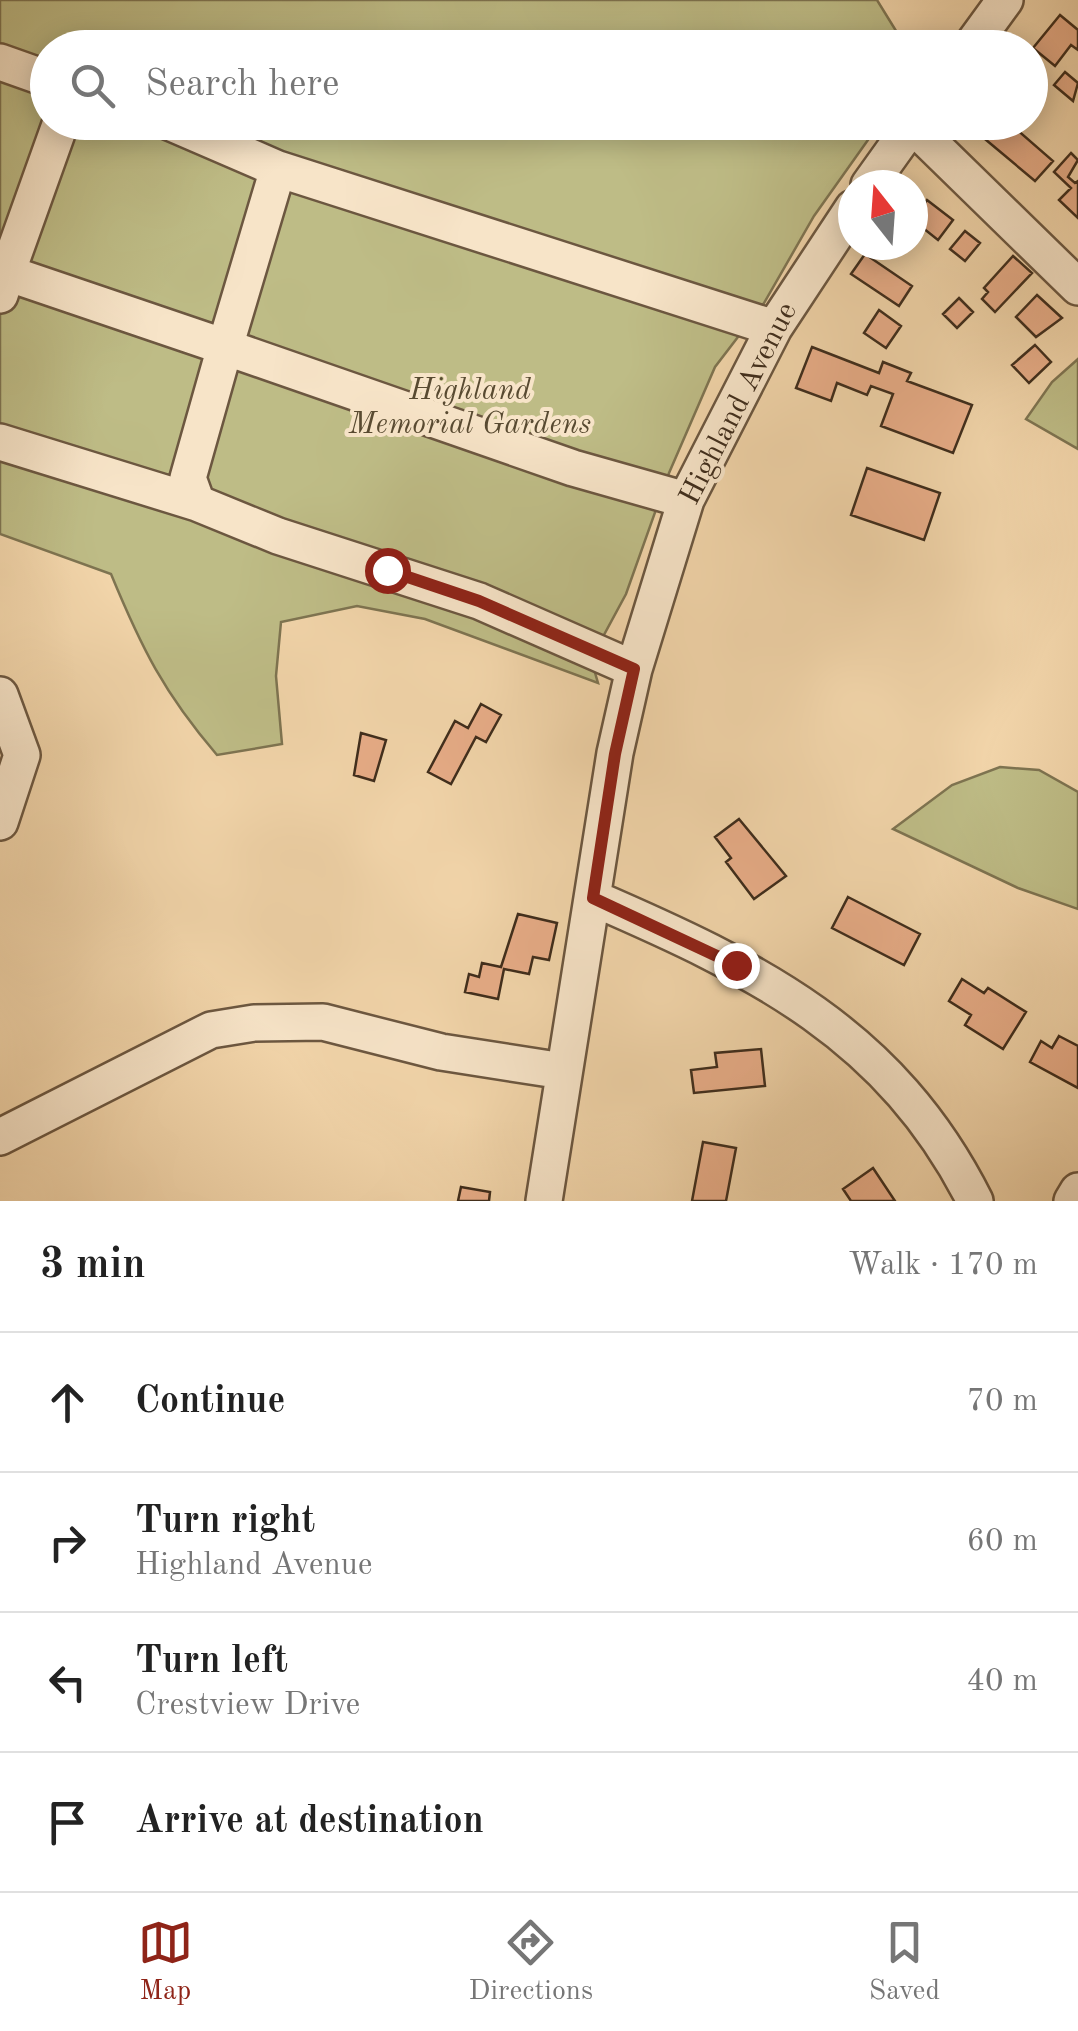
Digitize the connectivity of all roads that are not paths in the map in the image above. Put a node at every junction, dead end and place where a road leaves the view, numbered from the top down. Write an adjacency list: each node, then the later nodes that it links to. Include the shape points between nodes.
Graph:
1 (1005, 0): 2 (street)
2 (983, 30)
3 (0, 62): 4 (street)
4 (30, 73)
5 (54, 140): 12 (street)
6 (210, 140): 9 (street)
7 (901, 140): 10 (street)
8 (929, 140): 13 (street)
9 (278, 169): 14 (street); 15 (street)
10 (880, 170)
11 (838, 231): 14 (street, Highland Avenue)
12 (4, 284): 15 (street)
13 (1078, 287)
14 (774, 328): 17 (street, Highland Avenue)
15 (225, 347): 17 (street); 18 (street, via 188,478)
16 (0, 442): 18 (street)
17 (686, 500): 19 (street, Highland Avenue)
18 (197, 503): 19 (street, via 479,601)
19 (634, 669): 22 (street, Highland Avenue)
20 (0, 695): 21 (street, via 22,754)
21 (0, 822)
22 (593, 898): 23 (street, Highland Avenue); 27 (street, via 736,965 840,1030 934,1128)
23 (564, 1071): 24 (street, via 441,1052 322,1022 254,1023 211,1030); 26 (street, Highland Avenue)
24 (0, 1137)
25 (1078, 1191): 28 (street)
26 (544, 1201)
27 (975, 1201)
28 (1072, 1201)

